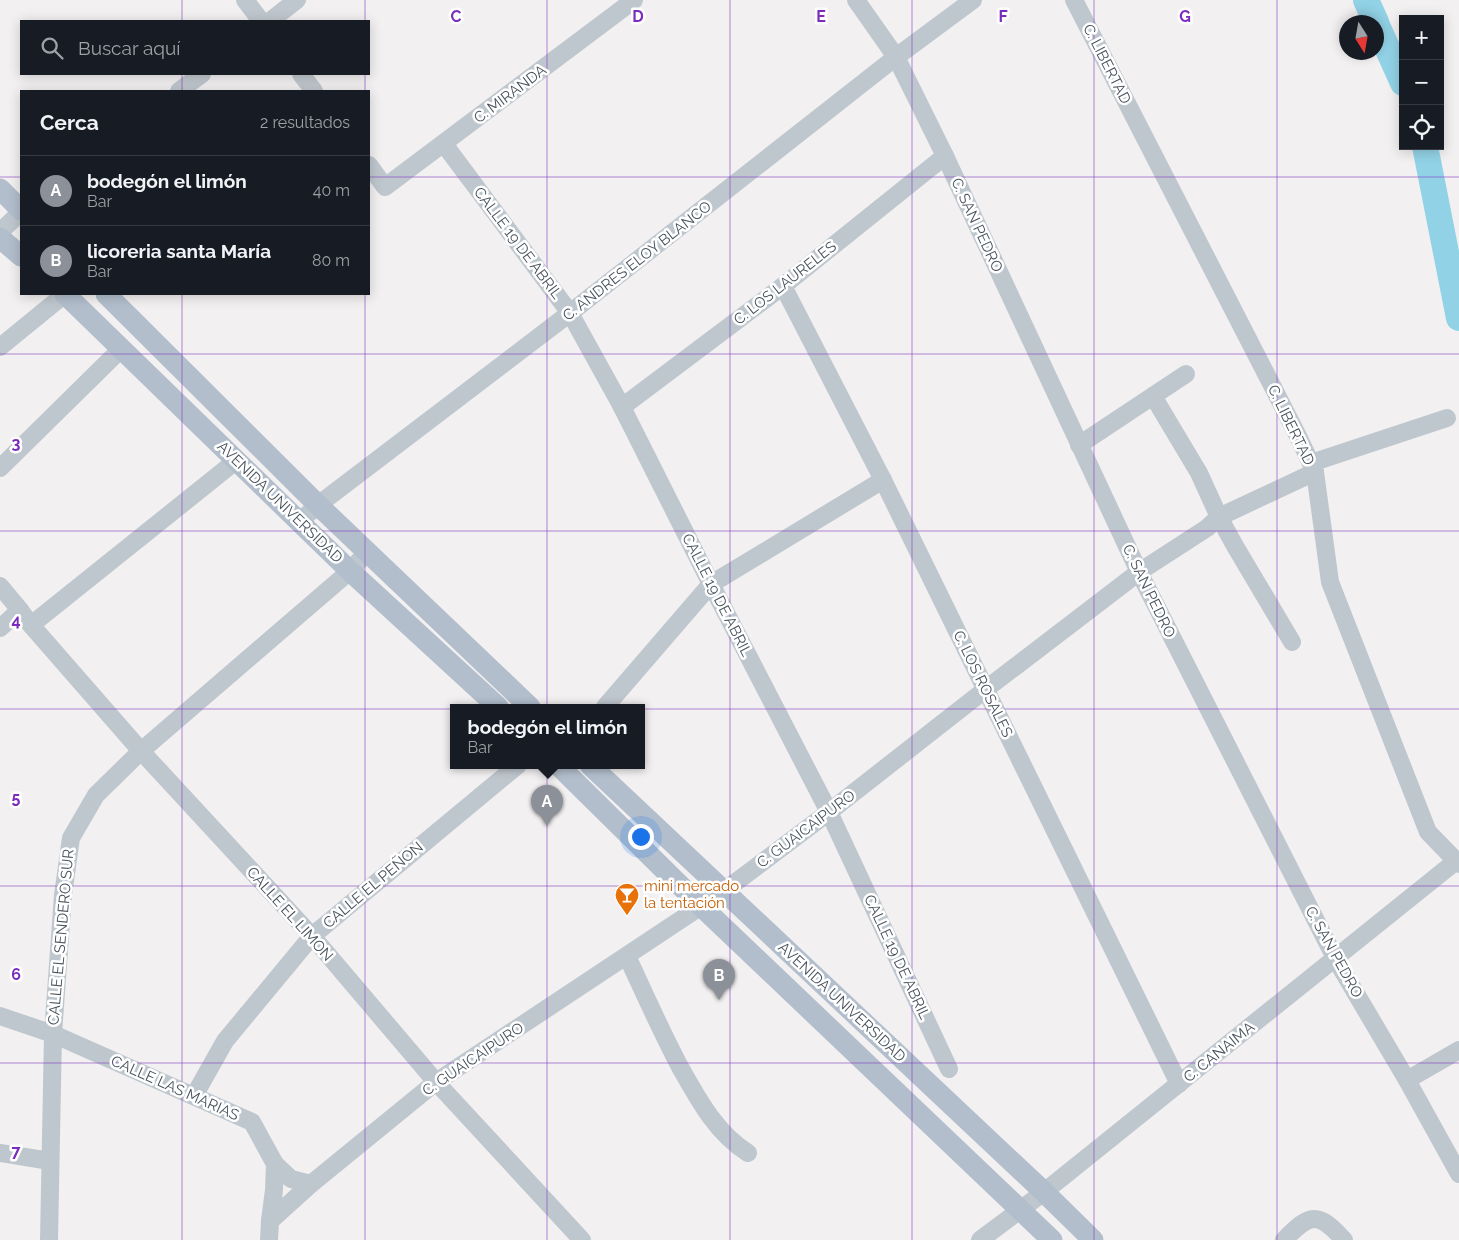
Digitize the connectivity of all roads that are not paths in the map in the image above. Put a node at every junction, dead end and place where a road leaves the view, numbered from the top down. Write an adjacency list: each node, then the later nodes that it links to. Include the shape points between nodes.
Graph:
1 (245, 0): 7 (street)
2 (297, 0): 8 (street)
3 (856, 0): 9 (street, C. SAN PEDRO)
4 (973, 0): 9 (street, C. ANDRES ELOY BLANCO)
5 (1074, 0): 37 (street, C. LIBERTAD)
6 (625, 2): 14 (street, C. MIRANDA)
7 (261, 20)
8 (271, 20)
9 (896, 57): 15 (street, C. SAN PEDRO); 27 (street, C. ANDRES ELOY BLANCO)
10 (201, 75): 12 (street)
11 (302, 75): 13 (street)
12 (180, 90)
13 (313, 90)
14 (444, 144): 16 (street, C. MIRANDA, via 385,187); 27 (street, CALLE 19 DE ABRIL)
15 (945, 156): 23 (street, C. LOS LAURELES); 34 (street, C. SAN PEDRO)
16 (370, 166)
17 (0, 189): 18 (main road)
18 (20, 210)
19 (20, 212): 20 (street)
20 (0, 232)
21 (0, 238): 22 (main road)
22 (20, 255)
23 (783, 286): 32 (street, C. LOS LAURELES); 38 (street, C. LOS ROSALES)
24 (64, 295): 28 (street)
25 (66, 295): 29 (main road, AVENIDA UNIVERSIDAD)
26 (107, 295): 39 (main road, AVENIDA UNIVERSIDAD)
27 (570, 314): 32 (street, CALLE 19 DE ABRIL); 39 (street, C. ANDRES ELOY BLANCO)
28 (0, 347)
29 (122, 348): 35 (main road, AVENIDA UNIVERSIDAD); 36 (street)
30 (1186, 374): 31 (street)
31 (1153, 396): 34 (street); 40 (street, via 1199,473)
32 (622, 407): 45 (street, CALLE 19 DE ABRIL)
33 (1447, 418): 37 (street, C. GUAICAIPURO)
34 (1079, 445): 44 (street, C. SAN PEDRO)
35 (237, 460): 41 (main road, AVENIDA UNIVERSIDAD); 48 (street)
36 (0, 468)
37 (1313, 468): 40 (street, C. GUAICAIPURO); 60 (street, C. LIBERTAD, via 1330,582 1428,832)
38 (883, 480): 45 (street); 51 (street, C. LOS ROSALES)
39 (318, 505): 41 (street, C. ANDRES ELOY BLANCO); 42 (main road, AVENIDA UNIVERSIDAD)
40 (1219, 517): 44 (street, C. GUAICAIPURO); 50 (street)
41 (300, 521): 43 (main road, AVENIDA UNIVERSIDAD)
42 (367, 552): 43 (street, CALLE EL SENDERO SUR); 53 (main road, AVENIDA UNIVERSIDAD)
43 (350, 571): 52 (main road, AVENIDA UNIVERSIDAD); 55 (street, CALLE EL SENDERO SUR)
44 (1138, 572): 51 (street, C. GUAICAIPURO); 65 (street, C. SAN PEDRO)
45 (711, 584): 54 (street); 59 (street, CALLE 19 DE ABRIL)
46 (0, 586): 47 (street, CALLE EL LIMON)
47 (20, 610): 48 (street, CALLE EL LIMON); 49 (street)
48 (31, 626): 55 (street, CALLE EL LIMON)
49 (0, 628)
50 (1292, 642)
51 (986, 689): 59 (street, C. GUAICAIPURO); 72 (street, C. LOS ROSALES)
52 (495, 704)
53 (527, 704)
54 (608, 704)
55 (141, 751): 63 (street, CALLE EL LIMON); 67 (street, CALLE EL SENDERO SUR, via 96,796 71,838 63,895)
56 (513, 769): 63 (street, CALLE EL PEÑON)
57 (562, 769): 62 (main road, AVENIDA UNIVERSIDAD)
58 (594, 769): 61 (main road, AVENIDA UNIVERSIDAD)
59 (829, 812): 61 (street, C. GUAICAIPURO); 69 (street, CALLE 19 DE ABRIL)
60 (1458, 863): 65 (street, C. CANAIMA)
61 (724, 891): 62 (street, C. GUAICAIPURO); 80 (main road, AVENIDA UNIVERSIDAD)
62 (702, 907): 64 (street, C. GUAICAIPURO); 81 (main road, AVENIDA UNIVERSIDAD)
63 (312, 936): 71 (street, CALLE EL LIMON); 73 (street, CALLE EL PEÑON, via 225,1041)
64 (627, 956): 71 (street, C. GUAICAIPURO); 75 (street, via 669,1045 699,1099 721,1132)
65 (1335, 958): 70 (street, C. SAN PEDRO); 72 (street, C. CANAIMA)
66 (0, 1016): 67 (street, CALLE LAS MARIAS)
67 (53, 1034): 73 (street, CALLE LAS MARIAS); 76 (street, CALLE EL SENDERO SUR)
68 (1459, 1050): 70 (street)
69 (949, 1069)
70 (1407, 1080): 78 (street, C. SAN PEDRO)
71 (436, 1082): 79 (street, C. GUAICAIPURO); 85 (street, CALLE EL LIMON)
72 (1179, 1084): 80 (street, C. CANAIMA)
73 (194, 1096): 77 (street, CALLE LAS MARIAS, via 252,1122)
74 (0, 1153): 76 (street)
75 (748, 1153)
76 (50, 1161): 83 (street, CALLE EL SENDERO SUR)
77 (275, 1164): 79 (street, via 291,1179); 82 (street)
78 (1459, 1174)
79 (311, 1184): 82 (street, C. GUAICAIPURO)
80 (1044, 1192): 81 (street, C. CANAIMA); 88 (main road, AVENIDA UNIVERSIDAD)
81 (1019, 1209): 86 (street, C. CANAIMA); 87 (main road, AVENIDA UNIVERSIDAD)
82 (270, 1221): 84 (street)
83 (49, 1240)
84 (269, 1240)
85 (582, 1240)
86 (980, 1240)
87 (1052, 1240)
88 (1093, 1240)
89 (1284, 1240): 90 (street, via 1299,1224 1316,1219 1325,1222)
90 (1344, 1240)

